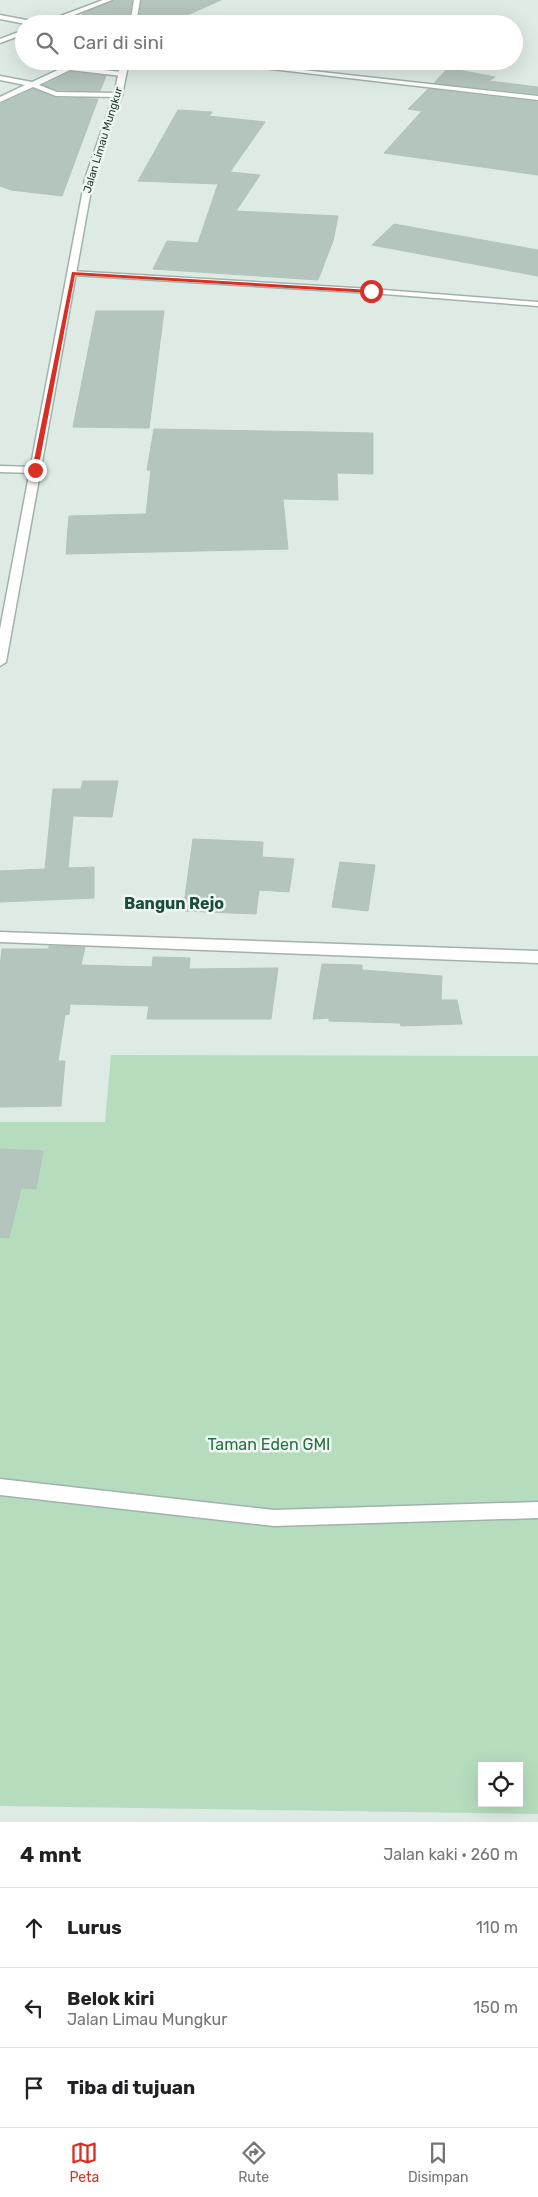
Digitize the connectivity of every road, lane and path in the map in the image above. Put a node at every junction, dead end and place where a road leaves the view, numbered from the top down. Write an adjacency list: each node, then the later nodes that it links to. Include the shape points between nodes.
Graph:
1 (109, 0): 4 (street)
2 (137, 0): 6 (street)
3 (79, 2): 4 (street)
4 (96, 4): 5 (street)
5 (67, 15)
6 (134, 15)
7 (0, 17): 8 (street)
8 (15, 20)
9 (15, 35): 10 (street)
10 (0, 41)
11 (65, 70): 17 (street)
12 (78, 70): 15 (street)
13 (123, 70): 15 (street, Jalan Limau Mungkur)
14 (286, 70): 19 (lane)
15 (122, 74): 18 (street, Jalan Limau Mungkur)
16 (0, 78): 17 (street)
17 (34, 85): 18 (street, via 56,94); 20 (street)
18 (118, 95): 21 (street, Jalan Limau Mungkur, via 89,179)
19 (538, 98)
20 (0, 100)
21 (73, 273): 22 (lane); 24 (street, Jalan Limau Mungkur)
22 (538, 304)
23 (0, 469): 24 (lane)
24 (35, 470): 25 (street, Jalan Limau Mungkur)
25 (5, 606): 26 (street, Jalan Limau Mungkur)
26 (0, 662)
27 (0, 937): 28 (street)
28 (538, 957)
29 (0, 1487): 30 (lane, via 274,1518)
30 (538, 1510)

